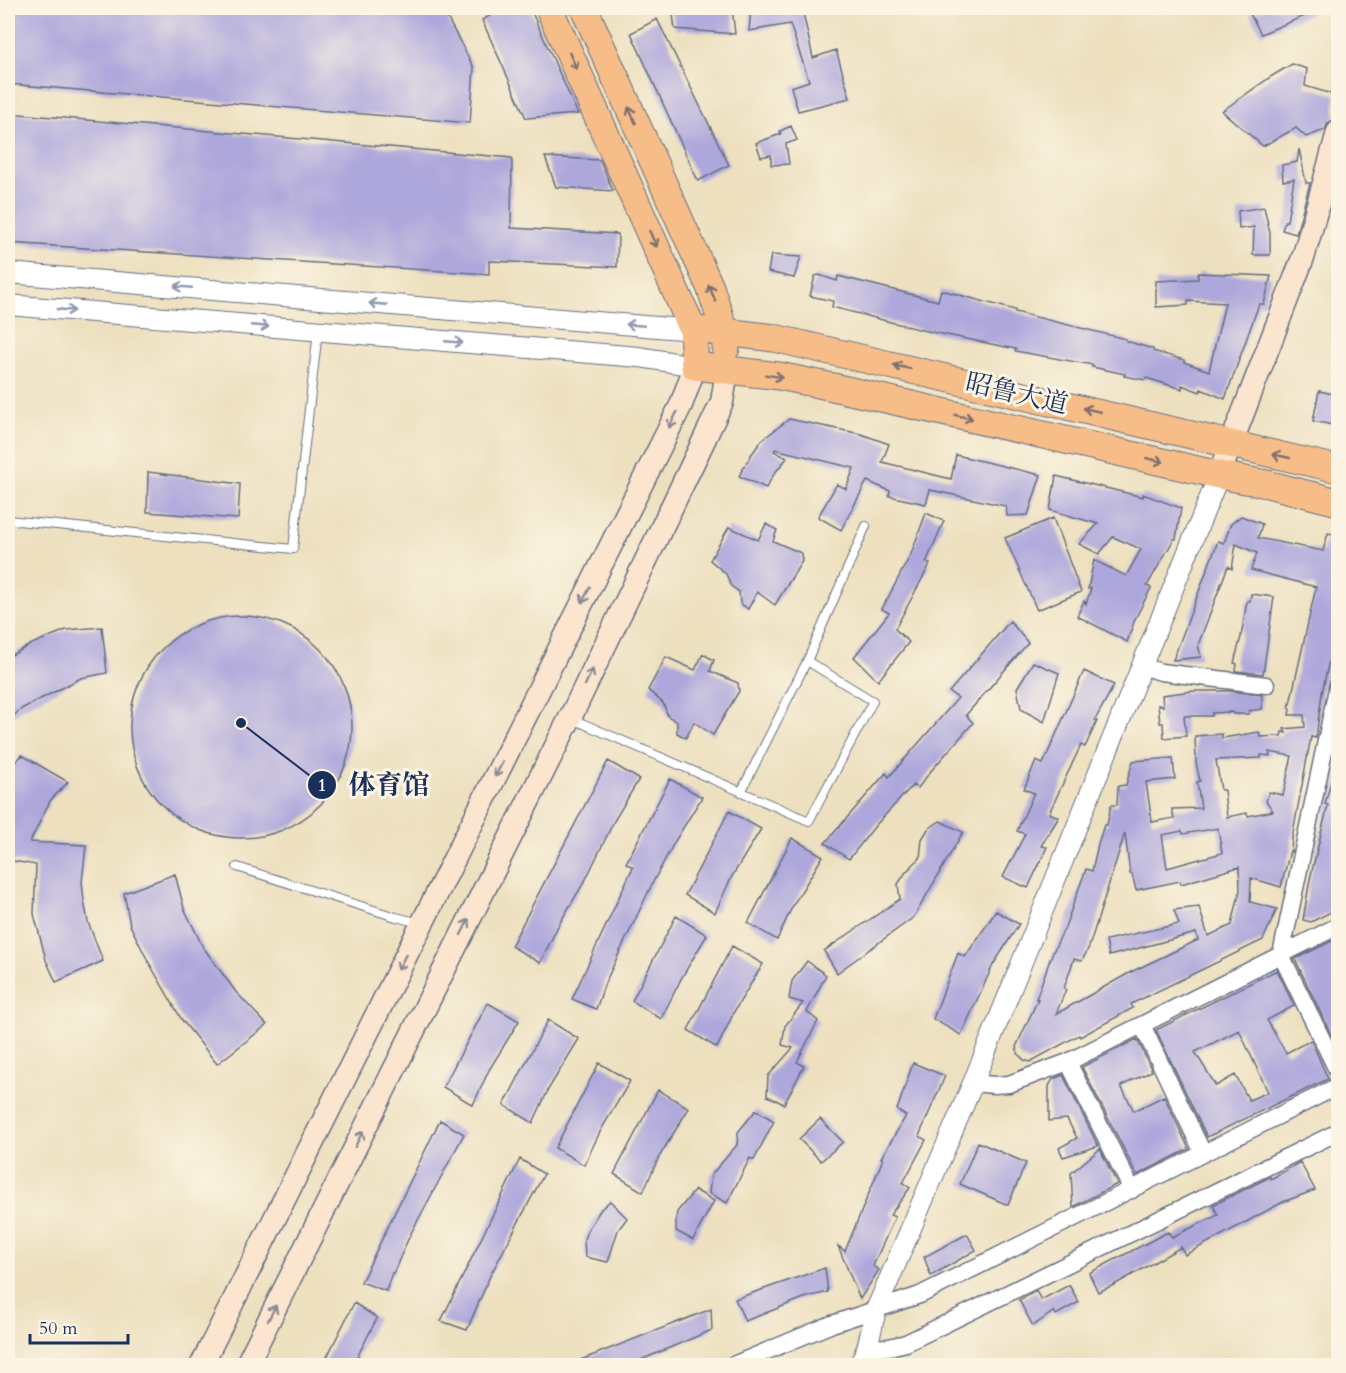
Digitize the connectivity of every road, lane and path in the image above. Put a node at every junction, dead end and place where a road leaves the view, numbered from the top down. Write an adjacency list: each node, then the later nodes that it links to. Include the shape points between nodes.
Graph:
1 (549, 8): 6 (highway, one-way to 6)
2 (591, 11): 8 (highway, one-way to 2, via 710,287)
3 (1338, 132): 11 (main road, via 1304,255)
4 (8, 273): 6 (street, one-way to 4)
5 (8, 305): 7 (street, one-way to 7)
6 (693, 330): 8 (highway, 昭鲁大道); 9 (highway)
7 (318, 331): 9 (street, one-way to 9, via 639,357); 15 (lane, via 293,549)
8 (725, 332): 10 (highway); 11 (highway, 昭鲁大道, one-way to 8, via 794,342)
9 (695, 366): 10 (highway, 昭鲁大道); 24 (main road, one-way to 24, via 681,405)
10 (727, 370): 13 (highway, 昭鲁大道, one-way to 13, via 833,387); 21 (main road, one-way to 10, via 722,402)
11 (1230, 442): 12 (highway, 昭鲁大道, one-way to 11); 13 (main road)
12 (1338, 469)
13 (1219, 475): 14 (highway, 昭鲁大道); 18 (street)
14 (1338, 502)
15 (8, 520)
16 (866, 526): 17 (lane)
17 (807, 661): 22 (lane); 22 (lane, via 873,701 809,821)
18 (1141, 666): 20 (street); 30 (street)
19 (1338, 684): 26 (street)
20 (1266, 685)
21 (570, 718): 22 (lane); 38 (main road, one-way to 21)
22 (741, 792)
23 (237, 867): 24 (lane)
24 (422, 923): 37 (main road, one-way to 37)
25 (1338, 926): 26 (street)
26 (1281, 955): 27 (street); 29 (street)
27 (1142, 1025): 28 (street); 33 (street)
28 (1068, 1062): 30 (street, via 1009,1084); 34 (street)
29 (1338, 1071)
30 (973, 1083): 35 (street)
31 (1338, 1086): 33 (street)
32 (1338, 1132): 36 (street, via 906,1344)
33 (1203, 1153): 34 (street)
34 (1132, 1190): 35 (street, via 920,1295)
35 (876, 1310): 36 (street); 39 (street)
36 (863, 1357)
37 (201, 1365)
38 (246, 1365)
39 (731, 1365)

